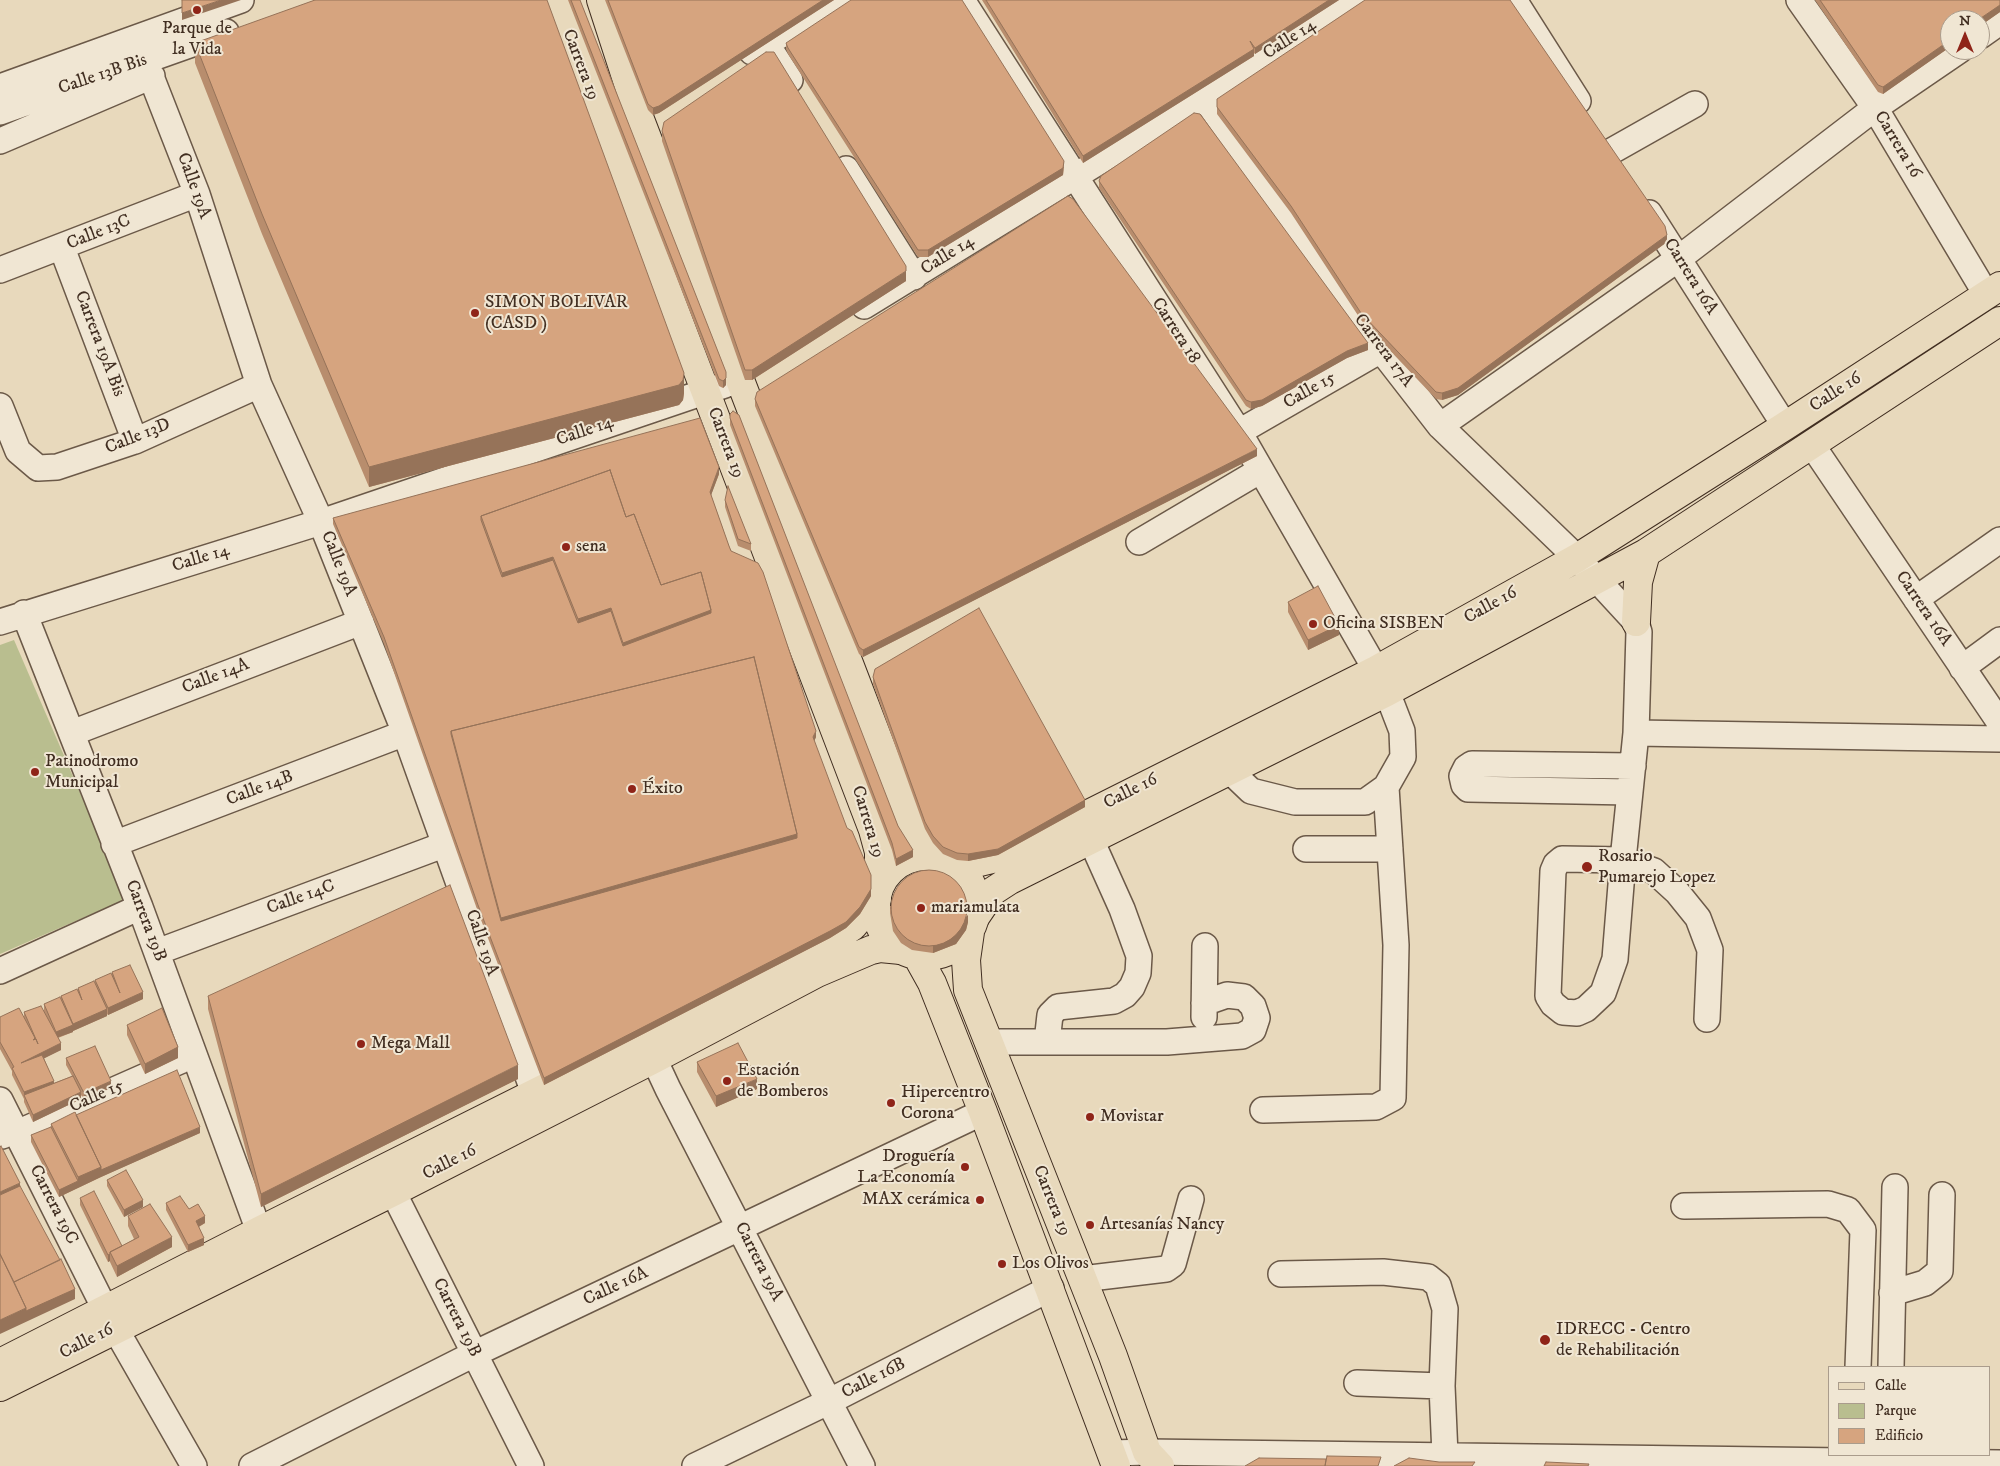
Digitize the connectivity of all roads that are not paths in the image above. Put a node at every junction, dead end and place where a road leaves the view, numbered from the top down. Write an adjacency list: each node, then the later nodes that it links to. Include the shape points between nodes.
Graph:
1 (241, 0): 11 (street, Calle 13B Bis)
2 (556, 0): 35 (main road, Carrera 19)
3 (601, 0): 33 (main road, Carrera 19, via 648,112)
4 (841, 0): 10 (street)
5 (962, 0): 22 (street, Carrera 18)
6 (1354, 0): 15 (street, Calle 14, via 1253,52)
7 (1514, 0): 17 (street, via 1605,144)
8 (1800, 0): 18 (street, Carrera 16)
9 (245, 26): 11 (street, Calle 13B Bis)
10 (766, 44): 13 (street); 16 (street)
11 (144, 58): 14 (street, Calle 13B Bis); 19 (street, Calle 13B Bis); 20 (street); 24 (street, Calle 19A)
12 (1945, 60): 18 (street)
13 (733, 63)
14 (0, 87)
15 (1204, 97): 22 (street, Calle 14); 32 (street, Carrera 17A)
16 (803, 102)
17 (1695, 104)
18 (1875, 108): 26 (street); 29 (street, Carrera 16)
19 (0, 112)
20 (0, 141)
21 (835, 152): 28 (street)
22 (1076, 176): 28 (street, Calle 14); 39 (street, Carrera 18, via 1170,306)
23 (1636, 193): 26 (street, Carrera 16A)
24 (197, 194): 25 (street, Calle 13C); 34 (street, Calle 19A)
25 (62, 248): 27 (street, Calle 13C); 40 (street, Carrera 19A Bis)
26 (1678, 259): 37 (street); 38 (street, Carrera 16A)
27 (0, 270)
28 (914, 277): 30 (street, Calle 14)
29 (1993, 290): 38 (main road, Calle 16)
30 (848, 316)
31 (2000, 321): 41 (main road, Calle 16)
32 (1380, 350): 37 (street, Carrera 17A); 39 (street, Calle 15)
33 (748, 374): 35 (street, Calle 14); 71 (main road, Carrera 19, via 914,833)
34 (259, 385): 40 (street, Calle 13D); 43 (street, Calle 19A)
35 (705, 392): 43 (street, Calle 14); 73 (main road, Carrera 19, via 796,656 873,830 879,852)
36 (0, 406): 40 (street, Calle 13D, via 18,450 38,468 57,467)
37 (1440, 426): 47 (street, Carrera 17A)
38 (1785, 426): 47 (main road, Calle 16)
39 (1239, 432): 42 (street, Carrera 18)
40 (135, 441)
41 (1812, 446): 46 (main road, Calle 16); 49 (street, Carrera 16A)
42 (1261, 470): 45 (street); 56 (street, Carrera 18)
43 (321, 522): 50 (street, Calle 14); 52 (street, Calle 19A)
44 (2000, 540): 49 (street)
45 (1139, 542)
46 (1646, 553): 48 (main road, Calle 16); 53 (main road, via 1638,582)
47 (1577, 558): 48 (street, Carrera 17A); 56 (main road, Calle 16)
48 (1596, 578): 53 (street, Carrera 17A); 56 (main road, Calle 16)
49 (1916, 598): 55 (street, Carrera 16A)
50 (24, 614): 51 (street, Calle 14); 58 (street, Carrera 19B)
51 (0, 622)
52 (361, 622): 58 (street, Calle 14A); 59 (street, Calle 19A)
53 (1636, 622): 60 (street, via 1639,632)
54 (2000, 640): 55 (street)
55 (1962, 668): 57 (street, Carrera 16A)
56 (1382, 681): 63 (main road, Calle 16); 64 (street, Carrera 18, via 1402,731 1403,757); 71 (main road, Calle 16, via 1004,856 972,864)
57 (2000, 722)
58 (72, 733): 67 (street, Carrera 19B)
59 (405, 733): 67 (street, Calle 14B); 68 (street, Calle 19A)
60 (1636, 734): 61 (street); 62 (street)
61 (2000, 740)
62 (1633, 766): 65 (street); 65 (street, via 1472,764 1462,776 1468,789)
63 (1229, 770): 64 (street, via 1251,791 1295,802 1365,802); 66 (main road, Calle 16)
64 (1386, 787): 70 (street)
65 (1630, 792): 72 (street)
66 (1091, 840): 75 (main road, Calle 16, via 993,891); 86 (street, via 1139,956 1138,973 1125,995 1114,1000 1058,1007 1050,1015)
67 (114, 844): 74 (street, Carrera 19B)
68 (446, 844): 77 (street, Calle 19A); 79 (street, Calle 14C)
69 (1306, 849): 70 (street)
70 (1390, 849): 91 (street, via 1396,945 1393,1098 1376,1107)
71 (941, 860): 73 (main road, via 903,862 888,873); 75 (main road, via 965,874 974,890)
72 (1623, 860): 72 (street, via 1562,859 1556,864 1548,996 1563,1012 1576,1013 1586,1009 1603,993 1615,960); 83 (street, via 1654,871 1698,918 1710,950)
73 (878, 894): 80 (main road, via 877,915 883,932); 89 (main road, Calle 16, via 853,926 834,938 711,992)
74 (140, 907): 79 (street, Carrera 19B); 81 (street)
75 (973, 924): 80 (main road, via 951,950 934,956); 85 (main road, Carrera 19, via 966,960 968,990)
76 (503, 930): 77 (street)
77 (478, 936): 89 (street, Calle 19A)
78 (1205, 946): 82 (street)
79 (157, 952): 87 (street, Carrera 19B)
80 (909, 953): 88 (main road, Calle 16, via 880,948 852,957 817,972); 92 (main road, Carrera 19, via 932,983)
81 (0, 971)
82 (1204, 1003): 84 (street); 84 (street, via 1227,995 1244,996 1253,1006 1257,1018 1253,1030 1242,1036)
83 (1707, 1019)
84 (1204, 1040): 86 (street)
85 (988, 1042): 86 (street); 102 (main road, Carrera 19)
86 (1047, 1042)
87 (193, 1053): 93 (street, Calle 15); 100 (street, Carrera 19B)
88 (654, 1059): 94 (main road, Calle 16); 99 (street, Carrera 19A)
89 (534, 1093): 94 (main road, Calle 16)
90 (0, 1100): 93 (street, Carrera 19C)
91 (1263, 1110)
92 (983, 1112): 99 (street, Calle 16A); 103 (main road, Carrera 19)
93 (8, 1135): 105 (street, Carrera 19C)
94 (387, 1181): 100 (main road, Calle 16); 105 (main road, Calle 16); 106 (street, Carrera 19B)
95 (1895, 1187): 104 (street)
96 (1942, 1195): 104 (street, via 1940,1271 1925,1283)
97 (1191, 1199): 102 (street, via 1173,1264 1166,1269)
98 (1684, 1206): 108 (street, via 1828,1204 1848,1210 1863,1230)
99 (741, 1228): 106 (street, Calle 16A); 113 (street, Carrera 19A)
100 (258, 1230): 105 (main road, Calle 16)
101 (1281, 1274): 111 (street, via 1383,1272 1428,1277 1438,1285 1445,1310)
102 (1082, 1279): 118 (main road, Carrera 19)
103 (1051, 1288): 113 (street, Calle 16B); 117 (main road, Carrera 19)
104 (1892, 1293): 109 (street)
105 (110, 1319): 107 (main road, Calle 16); 112 (main road, Calle 16); 124 (street, Carrera 19C)
106 (474, 1354): 125 (street, Calle 16A); 126 (street, Carrera 19B)
107 (0, 1363)
108 (1858, 1366)
109 (1891, 1366)
110 (1357, 1383): 111 (street)
111 (1442, 1386): 114 (street)
112 (0, 1387)
113 (830, 1401): 127 (street, Calle 16B); 128 (street, Carrera 19A)
114 (1445, 1455): 118 (street, via 1237,1453); 119 (street)
115 (1854, 1458): 116 (street); 121 (street)
116 (1889, 1458): 123 (street)
117 (1114, 1460): 118 (street)
118 (1153, 1461)
119 (1627, 1462): 120 (street)
120 (1730, 1463): 121 (street)
121 (1822, 1463)
122 (2000, 1463): 123 (street)
123 (1931, 1464)
124 (194, 1466)
125 (252, 1466)
126 (531, 1466)
127 (694, 1466)
128 (862, 1466)

